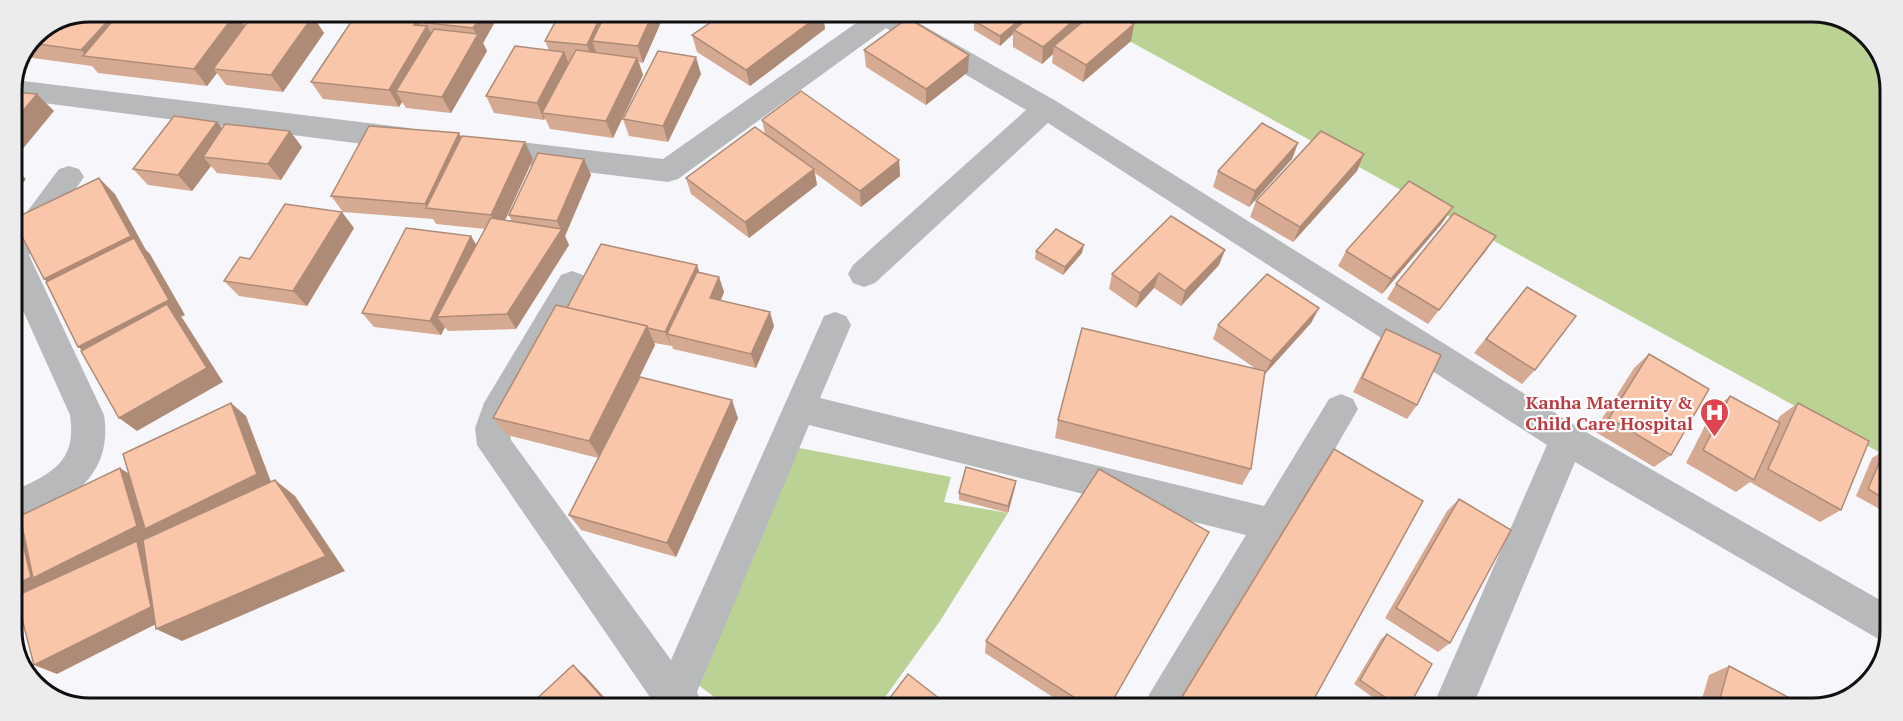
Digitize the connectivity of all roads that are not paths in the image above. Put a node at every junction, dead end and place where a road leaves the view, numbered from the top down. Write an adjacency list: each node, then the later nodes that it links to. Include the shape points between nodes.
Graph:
1 (875, 22): 3 (street, via 668,171)
2 (897, 22): 4 (street)
3 (22, 90)
4 (1046, 108): 7 (street); 13 (street)
5 (69, 177): 6 (street)
6 (22, 240)
7 (864, 274)
8 (22, 276): 14 (street, via 92,431 80,465 66,481)
9 (572, 284): 17 (street, via 496,414 492,428 494,445)
10 (835, 325): 11 (street)
11 (799, 408): 15 (street); 18 (street)
12 (1341, 409): 15 (street)
13 (1567, 439): 16 (street); 20 (street)
14 (23, 504)
15 (1272, 525): 19 (street)
16 (1880, 621)
17 (676, 698)
18 (681, 698)
19 (1169, 698)
20 (1456, 698)

